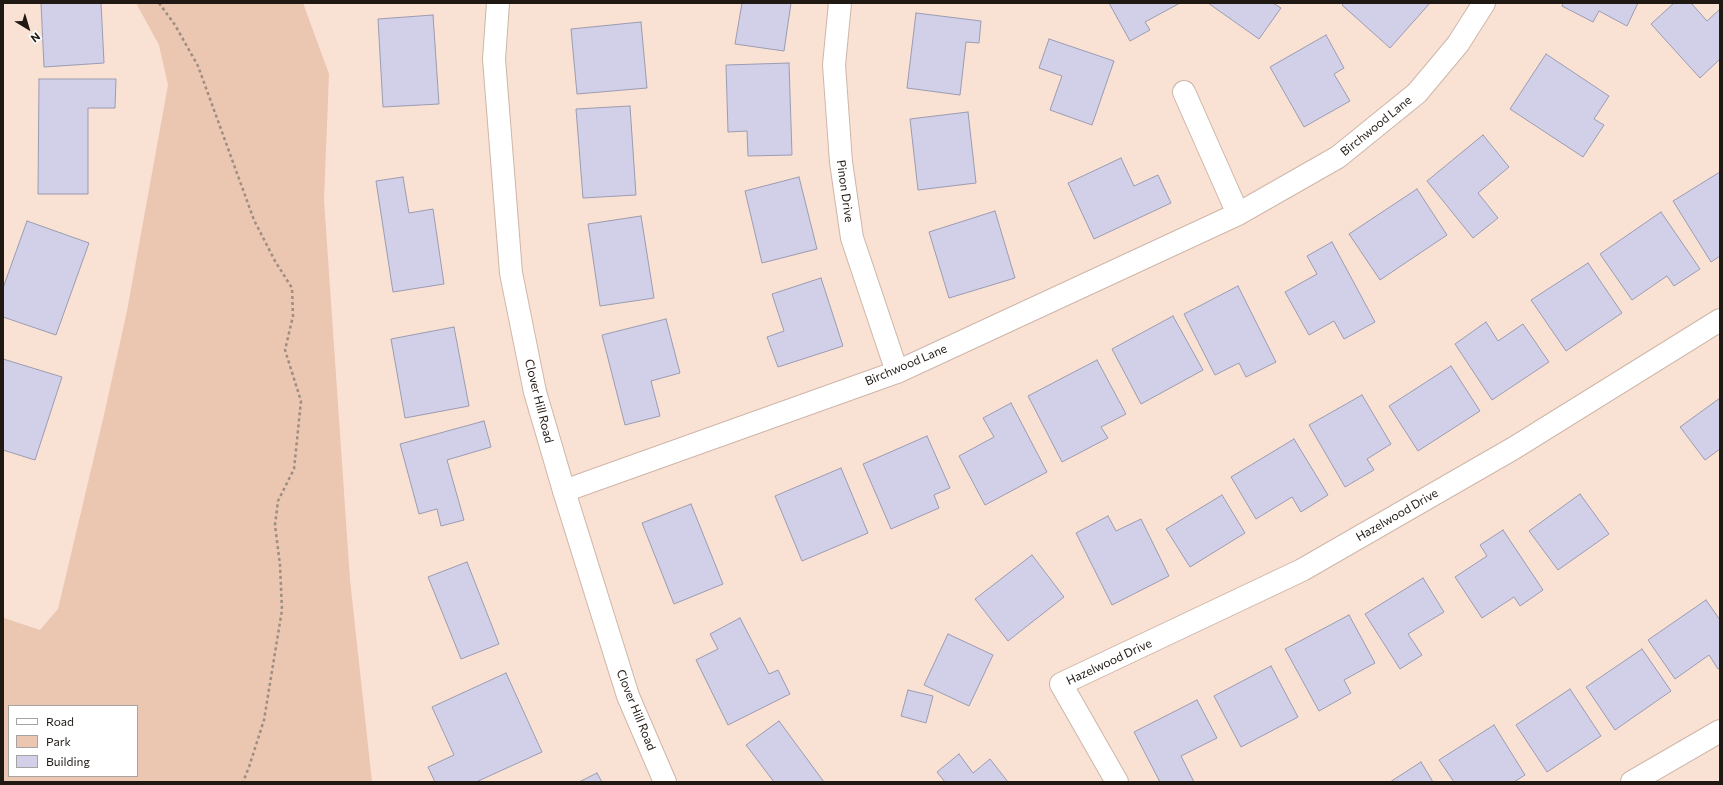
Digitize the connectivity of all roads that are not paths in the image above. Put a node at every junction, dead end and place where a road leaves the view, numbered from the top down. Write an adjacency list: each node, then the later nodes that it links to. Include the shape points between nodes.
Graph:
1 (498, 3): 8 (street, Clover Hill Road, via 494,59 511,273 535,392)
2 (840, 3): 7 (street, Pinon Drive, via 834,65 841,162 852,238)
3 (1484, 3): 5 (street, Birchwood Lane, via 1458,44 1417,93 1338,157)
4 (1184, 92): 5 (street)
5 (1238, 214): 7 (street, Birchwood Lane)
6 (1720, 320): 11 (street, Hazelwood Drive, via 1514,448 1302,570 1061,684)
7 (897, 372): 8 (street, Birchwood Lane)
8 (564, 491): 10 (street, Clover Hill Road, via 628,696)
9 (1720, 731): 12 (street)
10 (666, 782)
11 (1117, 782)
12 (1632, 782)

